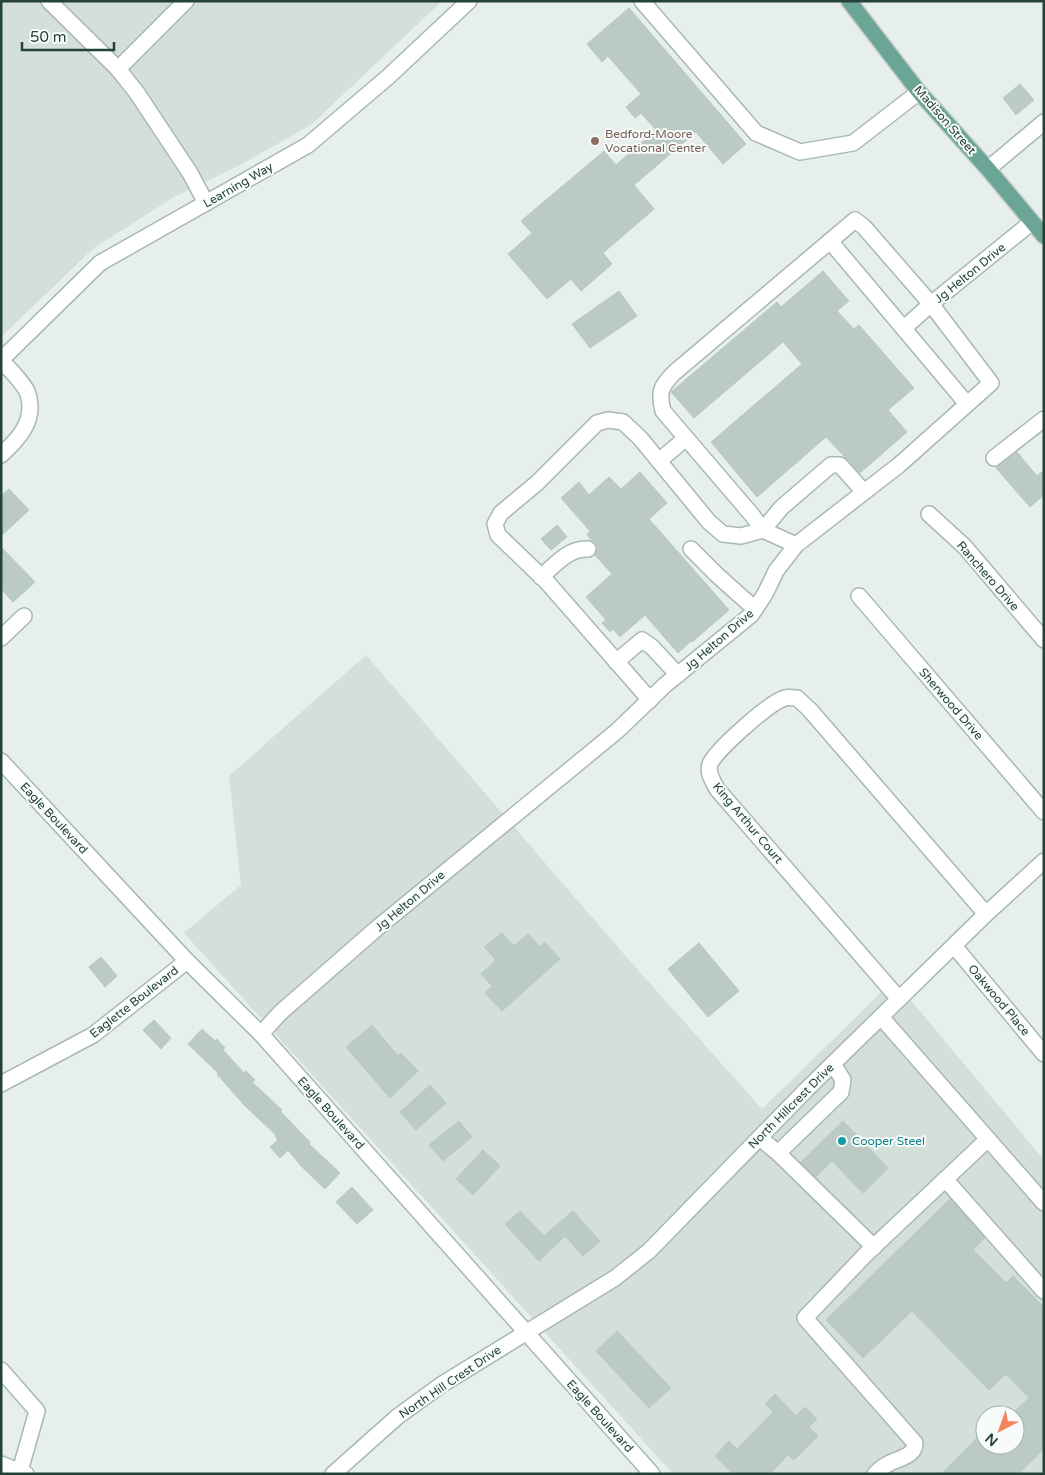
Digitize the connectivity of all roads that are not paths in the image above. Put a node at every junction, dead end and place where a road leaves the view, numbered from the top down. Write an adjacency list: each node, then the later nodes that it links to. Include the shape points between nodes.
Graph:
1 (49, 1): 6 (street)
2 (186, 1): 6 (street)
3 (469, 1): 10 (street, Learning Way, via 388,77 308,145)
4 (642, 1): 7 (street, via 756,134 800,152 853,142)
5 (849, 1): 7 (main road, Madison Street)
6 (118, 69): 10 (street, via 190,173)
7 (919, 92): 9 (main road, Madison Street)
8 (1044, 122): 9 (street)
9 (988, 169): 11 (main road, Madison Street)
10 (206, 203): 16 (street, Learning Way, via 100,263)
11 (1032, 222): 12 (main road, Madison Street); 14 (street, Jg Helton Drive)
12 (1044, 236)
13 (830, 241): 14 (street, via 855,220); 15 (street); 19 (street, via 663,384 660,398 663,411)
14 (931, 304): 15 (street); 17 (street, Jg Helton Drive, via 990,384)
15 (904, 328): 17 (street)
16 (1, 360): 20 (street, via 28,393 29,414 25,428)
17 (968, 404): 23 (street, Jg Helton Drive)
18 (1041, 428): 21 (street)
19 (686, 438): 22 (street); 25 (street)
20 (1, 455)
21 (994, 458)
22 (659, 461): 25 (street, via 709,522 724,534 741,536); 29 (street, via 622,422 608,420 597,424 537,483 500,513 495,524 498,535)
23 (864, 492): 25 (street, via 840,465 832,465 781,508); 26 (street, Jg Helton Drive)
24 (929, 514): 34 (street, Ranchero Drive, via 965,547)
25 (763, 530): 26 (street)
26 (796, 545): 31 (street, Jg Helton Drive, via 776,571)
27 (588, 549): 29 (street, via 568,554)
28 (691, 549): 31 (street)
29 (541, 577): 35 (street)
30 (859, 596): 39 (street, Sherwood Drive)
31 (755, 609): 36 (street, Jg Helton Drive)
32 (24, 616): 33 (street)
33 (1, 638)
34 (1044, 640)
35 (616, 662): 36 (street, via 642,640 652,646); 37 (street)
36 (678, 675): 37 (street, Jg Helton Drive)
37 (650, 700): 46 (street, Jg Helton Drive, via 617,731 376,929)
38 (1, 761): 43 (street, Eagle Boulevard)
39 (1044, 812)
40 (1044, 861): 41 (street, North Hillcrest Drive)
41 (986, 914): 42 (street, North Hillcrest Drive); 44 (street, King Arthur Court, via 797,698 785,698 762,711 721,750 710,765 709,774 717,789)
42 (955, 946): 44 (street, North Hillcrest Drive); 47 (street, Oakwood Place)
43 (187, 961): 46 (street, Eagle Boulevard); 49 (street, Eaglette Boulevard, via 93,1035)
44 (899, 1000): 45 (street, North Hillcrest Drive)
45 (881, 1017): 48 (street, North Hillcrest Drive); 51 (street)
46 (260, 1034): 57 (street, Eagle Boulevard)
47 (1044, 1054)
48 (833, 1064): 50 (street, North Hillcrest Drive); 52 (street, via 844,1080 841,1092)
49 (1, 1084)
50 (760, 1138): 52 (street); 57 (street, North Hillcrest Drive, via 642,1256 615,1278)
51 (988, 1139): 53 (street); 54 (street)
52 (778, 1153): 55 (street)
53 (945, 1178): 55 (street); 56 (street)
54 (1044, 1203)
55 (874, 1247): 63 (street, via 806,1318 915,1443 912,1454 887,1464)
56 (1044, 1292)
57 (525, 1333): 61 (street, North Hill Crest Drive, via 397,1416); 62 (street, Eagle Boulevard)
58 (1, 1370): 60 (street, via 37,1412)
59 (1, 1464): 60 (street)
60 (23, 1472)
61 (333, 1474)
62 (652, 1474)
63 (874, 1474)

